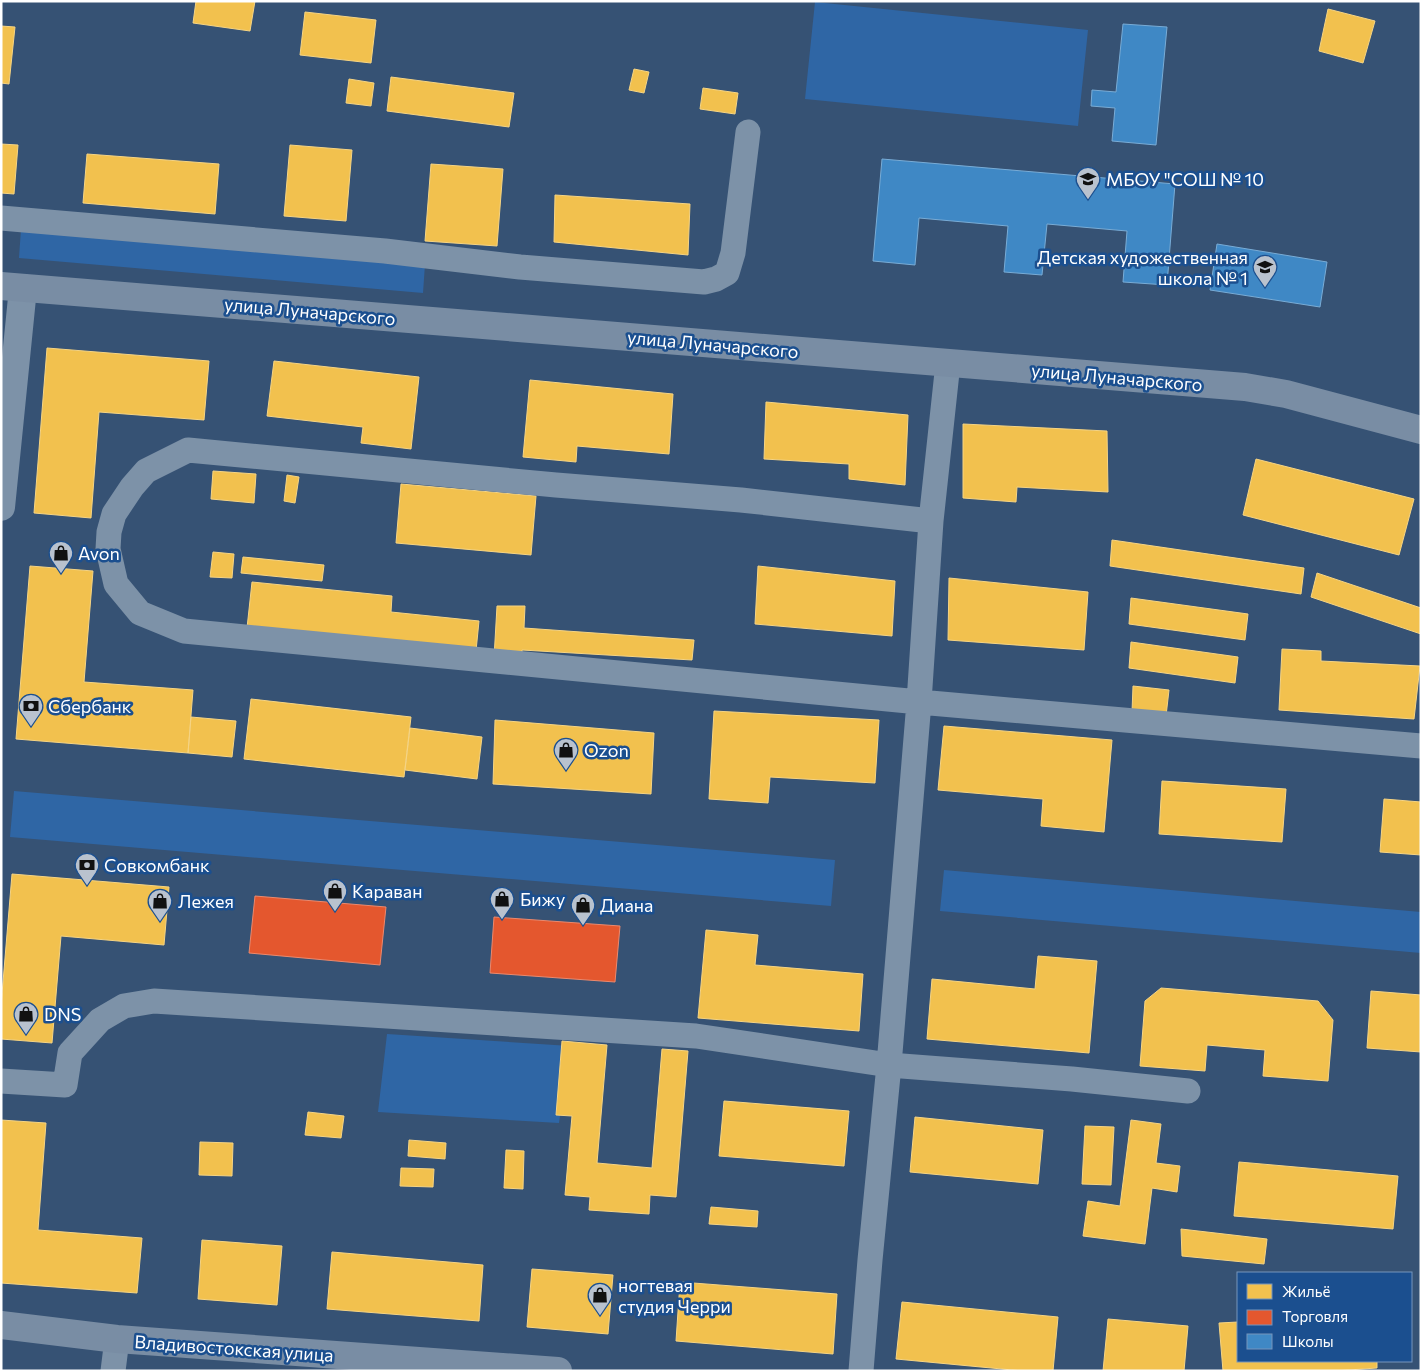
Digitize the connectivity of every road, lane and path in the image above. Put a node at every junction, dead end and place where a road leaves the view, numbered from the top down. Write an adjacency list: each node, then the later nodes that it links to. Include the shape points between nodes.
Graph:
1 (748, 132): 2 (street, via 727,272 704,282)
2 (1, 218)
3 (12, 287): 4 (main road, улица Луначарского); 6 (street)
4 (948, 363): 5 (main road, улица Луначарского, via 1245,387 1286,394); 7 (street)
5 (1421, 430)
6 (1, 507)
7 (932, 521): 8 (street); 8 (street, via 741,500 188,450 146,471 114,514 109,532 108,549 116,584 140,613 184,631)
8 (919, 702): 9 (street); 10 (street)
9 (1421, 746)
10 (889, 1065): 11 (street, via 696,1036 154,1001 124,1006 100,1020 70,1053 65,1085); 12 (street); 17 (street)
11 (1, 1081)
12 (1188, 1091)
13 (1, 1325): 14 (main road, Владивостокская улица)
14 (117, 1339): 15 (street); 16 (main road, Владивостокская улица)
15 (113, 1371)
16 (558, 1371)
17 (861, 1371)

